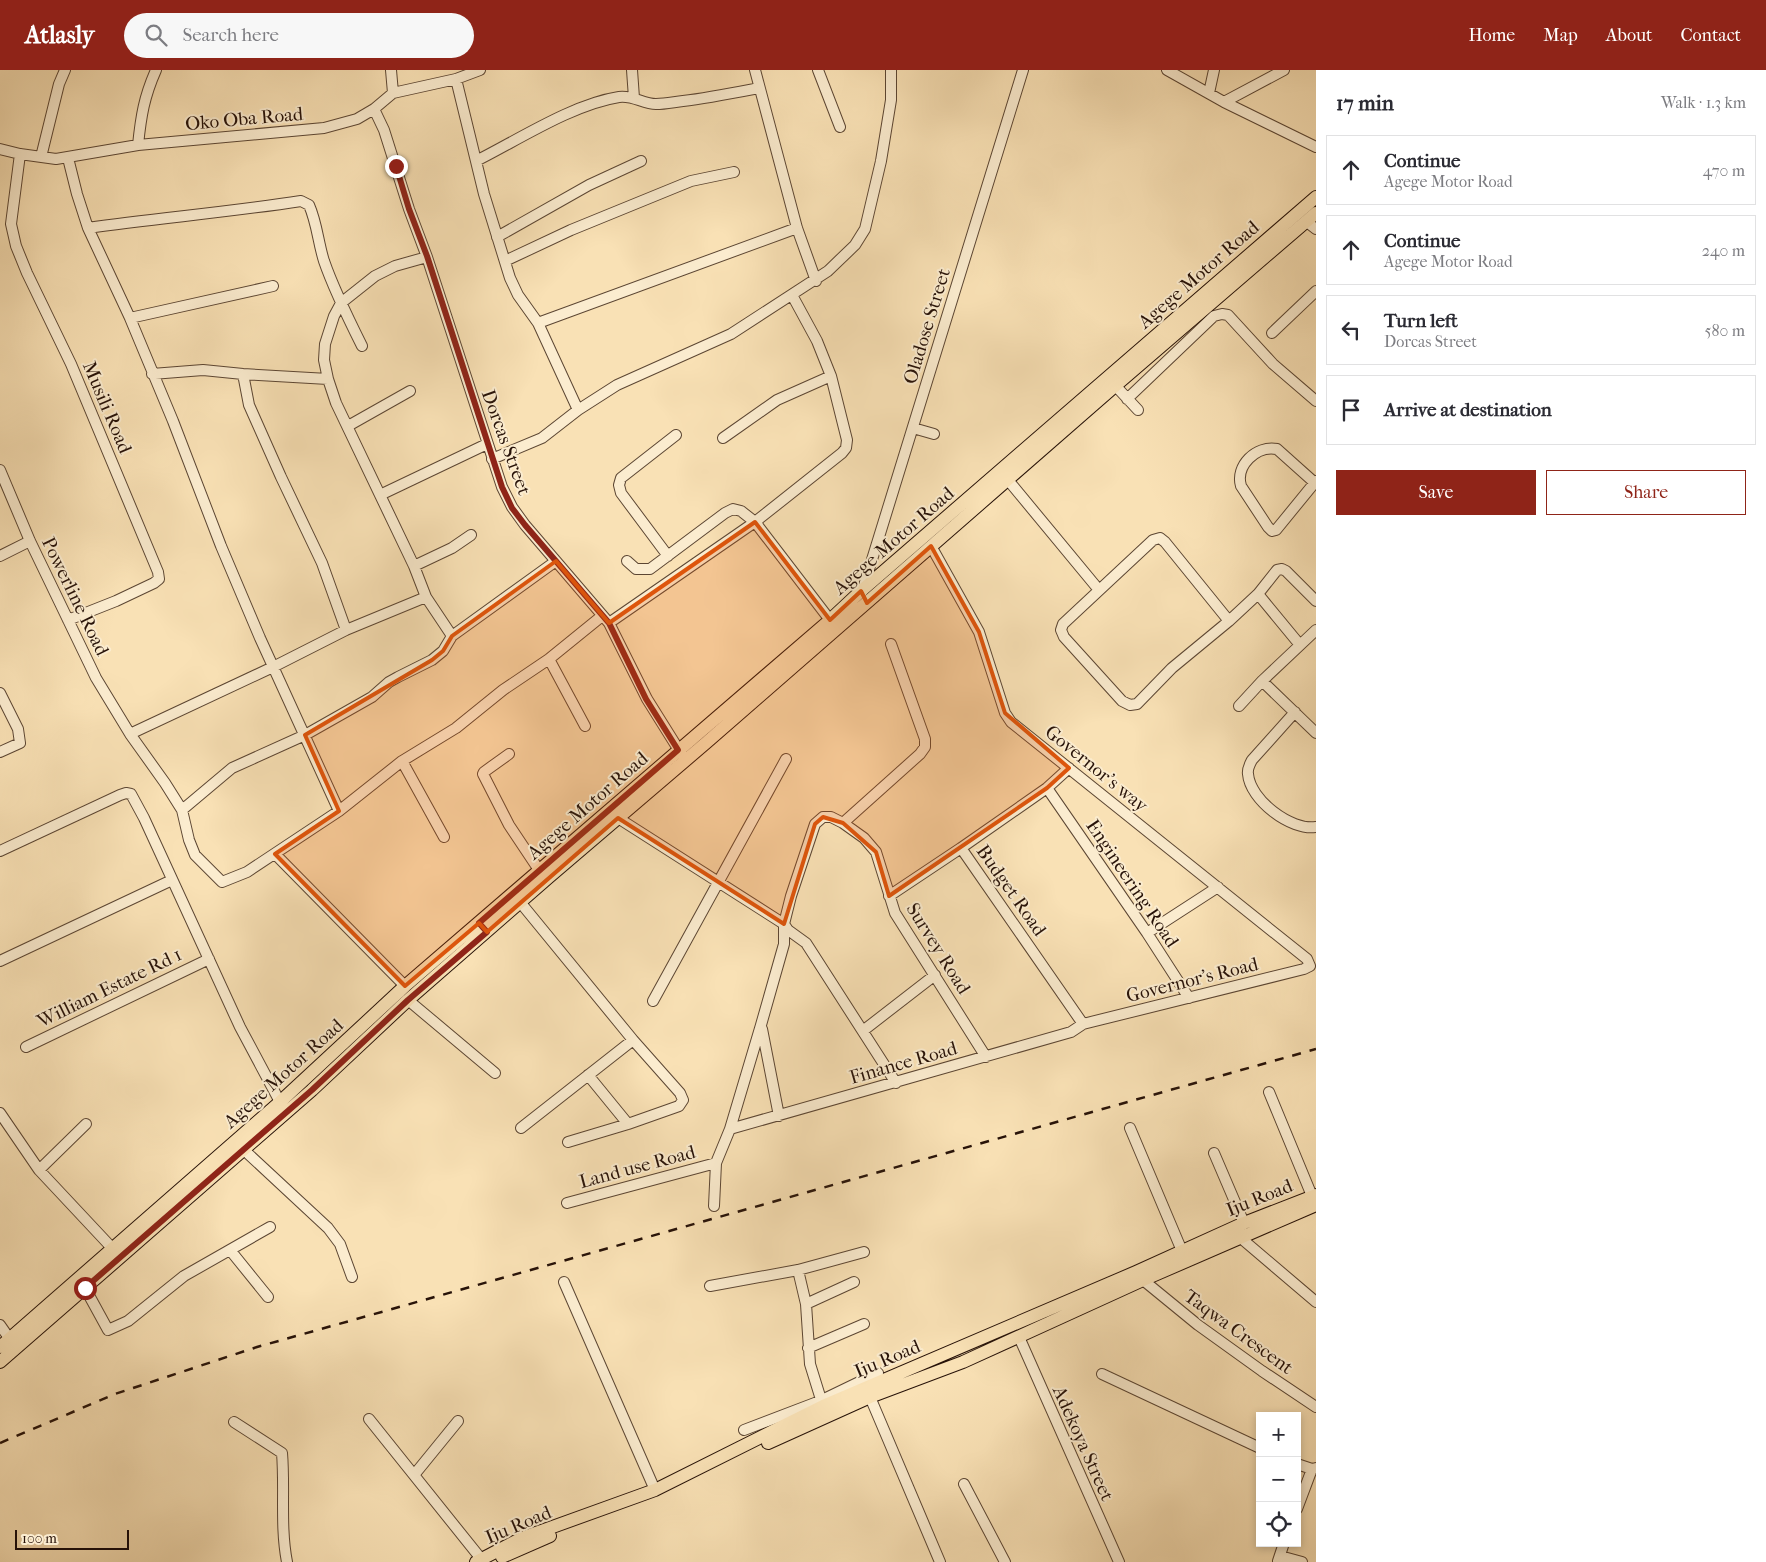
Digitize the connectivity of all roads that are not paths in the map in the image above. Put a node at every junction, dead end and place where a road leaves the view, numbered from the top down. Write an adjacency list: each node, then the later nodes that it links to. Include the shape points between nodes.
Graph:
1 (65, 70): 25 (street)
2 (156, 70): 21 (street, via 142,109)
3 (391, 70): 15 (street)
4 (480, 70): 13 (street, Oko Oba Road)
5 (632, 70): 17 (street)
6 (754, 70): 14 (street)
7 (818, 70): 20 (street)
8 (891, 70): 37 (street, via 891,100 865,229 855,245)
9 (1023, 70): 57 (street, Oladose Street)
10 (1167, 70): 16 (street)
11 (1214, 70): 16 (street)
12 (1284, 70): 18 (street)
13 (456, 79): 15 (street, Oko Oba Road); 27 (street)
14 (759, 88): 17 (street, via 657,104); 33 (street)
15 (393, 93): 19 (street, Oko Oba Road)
16 (1209, 93): 18 (street)
17 (634, 98): 27 (street, via 608,100 564,115)
18 (1224, 102): 22 (street)
19 (374, 109): 21 (street, Oko Oba Road, via 357,119 324,128); 35 (street, Dorcas Street)
20 (840, 127)
21 (138, 145): 26 (street, Oko Oba Road)
22 (1316, 147)
23 (0, 149): 24 (street, Oko Oba Road)
24 (20, 154): 25 (street, Oko Oba Road); 81 (street, Musili Road, via 11,224 16,246 74,372 159,579)
25 (41, 157): 26 (street, Oko Oba Road)
26 (68, 158): 32 (street)
27 (476, 161): 34 (street)
28 (641, 161): 34 (street, via 589,185)
29 (734, 172): 36 (street, via 691,181)
30 (1316, 197): 50 (main road, Agege Motor Road)
31 (1313, 221): 50 (main road, Agege Motor Road)
32 (88, 228): 41 (street, via 301,201 309,205 313,213 324,260); 42 (street)
33 (797, 228): 37 (street); 43 (street)
34 (497, 237): 36 (street)
35 (427, 256): 41 (street, via 375,276); 61 (street, Dorcas Street)
36 (505, 261): 43 (street, via 518,295)
37 (816, 280): 40 (street)
38 (273, 286): 42 (street)
39 (1316, 292): 44 (street)
40 (792, 295): 48 (street, via 818,341); 54 (street, via 731,334 617,385)
41 (341, 303): 45 (street); 49 (street, via 325,344)
42 (130, 318): 46 (street)
43 (538, 323): 54 (street)
44 (1272, 333)
45 (362, 346)
46 (152, 374): 47 (street, via 203,370); 91 (street)
47 (243, 374): 49 (street); 85 (street, via 249,405 322,563)
48 (831, 376): 60 (street, via 777,400); 67 (street, via 847,440 846,448)
49 (328, 379): 56 (street)
50 (1111, 382): 52 (street); 64 (main road, Agege Motor Road); 79 (main road, Agege Motor Road)
51 (410, 391): 56 (street)
52 (1126, 399): 53 (street, via 1214,316 1222,314 1228,316 1273,364); 55 (street)
53 (1316, 401)
54 (578, 410): 62 (street, via 542,438)
55 (1138, 410)
56 (348, 426): 66 (street)
57 (913, 428): 58 (street); 79 (street, Oladose Street)
58 (934, 434)
59 (676, 435): 72 (street, via 621,478 619,485 621,493)
60 (723, 438)
61 (487, 444): 62 (street, Dorcas Street); 66 (street)
62 (492, 459): 74 (street, Dorcas Street, via 512,508)
63 (0, 470): 69 (street, Powerline Road)
64 (1008, 480): 70 (main road, Agege Motor Road); 76 (street)
65 (1315, 482): 65 (street, via 1277,449 1271,448 1255,453 1239,472 1241,486 1272,531)
66 (380, 495): 75 (street)
67 (755, 522): 72 (street, via 733,509); 82 (street); 83 (street)
68 (471, 535): 75 (street)
69 (30, 541): 71 (street); 81 (street, Powerline Road)
70 (931, 546): 79 (main road, Agege Motor Road); 105 (street, Governor's way, via 979,632 1005,713)
71 (0, 556)
72 (668, 556): 73 (street, via 643,570 636,569)
73 (627, 561)
74 (556, 562): 82 (street, Dorcas Street); 87 (street)
75 (414, 566): 78 (street)
76 (1098, 590): 84 (street, via 1152,540 1160,538); 84 (street, via 1063,624 1061,630 1122,701 1130,705 1137,704 1172,668)
77 (1258, 594): 80 (street, via 1282,568); 84 (street); 89 (street)
78 (426, 597): 85 (street); 87 (street)
79 (864, 597): 83 (main road, Agege Motor Road); 102 (main road, Agege Motor Road)
80 (1316, 600)
81 (68, 620): 98 (street, Powerline Road, via 96,678)
82 (606, 620): 90 (street); 102 (street, Dorcas Street, via 646,699)
83 (830, 620): 102 (main road, Agege Motor Road)
84 (1229, 620)
85 (346, 630): 91 (street)
86 (1316, 630): 89 (street)
87 (452, 636): 99 (street, via 443,651 432,660 398,676 372,697)
88 (891, 644): 110 (street, via 925,739 925,747)
89 (1300, 644): 92 (street)
90 (549, 659): 96 (street); 104 (street, via 503,690 456,728)
91 (273, 667): 98 (street); 99 (street)
92 (1262, 681): 94 (street); 95 (street)
93 (0, 693): 100 (street, via 18,729 20,743)
94 (1239, 706)
95 (1294, 712): 97 (street); 111 (street, via 1252,760 1248,776 1265,805 1276,814 1307,829)
96 (585, 726)
97 (1316, 733)
98 (130, 734): 107 (street, Powerline Road)
99 (305, 735): 107 (street, via 232,768); 108 (street)
100 (0, 752)
101 (508, 754): 116 (street, via 483,774 509,825)
102 (682, 755): 109 (main road, Agege Motor Road); 116 (main road, Agege Motor Road)
103 (786, 760): 118 (street)
104 (402, 761): 108 (street); 112 (street)
105 (1069, 768): 106 (street); 119 (street, Governor's way)
106 (1047, 788): 113 (street); 124 (street, Engineering Road)
107 (182, 810): 115 (street, Powerline Road, via 195,855 222,882 247,872)
108 (339, 812): 115 (street)
109 (618, 818): 118 (street); 121 (main road, Agege Motor Road)
110 (843, 823): 120 (street, Survey Road, via 864,838 876,852); 122 (street, Survey Road, via 823,817 815,824)
111 (1316, 827)
112 (444, 837)
113 (961, 848): 120 (street, Budget Road); 134 (street, Budget Road)
114 (0, 851): 117 (street, via 126,793 131,794)
115 (275, 854): 130 (street)
116 (539, 870): 123 (main road, Agege Motor Road)
117 (172, 880): 125 (street); 126 (street)
118 (720, 882): 122 (street); 133 (street)
119 (1218, 887): 124 (street); 127 (street, Governor's way)
120 (889, 896): 129 (street, Survey Road, via 895,913)
121 (520, 902): 123 (main road, Agege Motor Road); 137 (street)
122 (784, 924): 135 (street, Land use Road, via 784,944); 136 (street, via 810,946)
123 (483, 928): 128 (main road, Agege Motor Road)
124 (1147, 932): 131 (street, Engineering Road)
125 (209, 959): 138 (street, William Estate Rd 1); 144 (street)
126 (0, 961)
127 (1313, 967): 131 (street, Governor's Road)
128 (429, 975): 130 (main road, Agege Motor Road); 132 (main road, Agege Motor Road)
129 (935, 975): 136 (street); 139 (street, Survey Road)
130 (405, 986): 144 (main road, Agege Motor Road)
131 (1189, 998): 134 (street, Governor's Road)
132 (408, 1000): 140 (street); 153 (main road, Agege Motor Road)
133 (653, 1001)
134 (1083, 1024): 139 (street, Finance Road, via 1071,1032)
135 (762, 1025): 146 (street, Land use Road); 151 (street, Land use Road)
136 (864, 1030): 142 (street)
137 (633, 1040): 141 (street); 148 (street, via 680,1093 682,1100 679,1106)
138 (26, 1047)
139 (986, 1057): 142 (street, Finance Road)
140 (495, 1073)
141 (588, 1075): 148 (street); 149 (street)
142 (896, 1083): 146 (street, Finance Road)
143 (1269, 1092): 157 (street)
144 (280, 1102): 163 (main road, Agege Motor Road)
145 (0, 1113): 156 (street)
146 (779, 1116): 151 (street, Finance Road)
147 (86, 1124): 156 (street)
148 (628, 1124): 152 (street)
149 (521, 1128)
150 (1130, 1128): 165 (street)
151 (730, 1129): 155 (street, Land use Road)
152 (568, 1142)
153 (243, 1150): 168 (street, via 328,1228 340,1244); 173 (main road, Agege Motor Road)
154 (1214, 1153): 160 (street)
155 (716, 1163): 158 (street, Land use Road); 159 (street, Land use Road)
156 (39, 1170): 163 (street)
157 (1315, 1199): 160 (main road, Iju Road); 162 (main road, Iju Road)
158 (567, 1203)
159 (714, 1206)
160 (1244, 1223): 165 (main road, Iju Road)
161 (270, 1227): 164 (street)
162 (1242, 1239): 169 (main road, Iju Road); 175 (street)
163 (113, 1249): 180 (main road, Agege Motor Road)
164 (230, 1250): 173 (street, via 184,1276 128,1321 108,1330); 174 (street)
165 (1182, 1251): 186 (main road, Iju Road)
166 (864, 1252): 167 (street)
167 (798, 1270): 172 (street); 176 (street)
168 (352, 1277)
169 (1143, 1280): 179 (main road, Iju Road); 187 (street, Taqwa Crescent, via 1198,1324)
170 (564, 1282): 197 (street)
171 (854, 1282): 176 (street)
172 (710, 1286)
173 (85, 1288): 180 (main road, Agege Motor Road)
174 (268, 1297)
175 (1316, 1302)
176 (806, 1304): 181 (street)
177 (864, 1324): 181 (street)
178 (0, 1325): 180 (street)
179 (1019, 1338): 185 (main road, Iju Road); 205 (street, Adekoya Street)
180 (8, 1345): 182 (main road, Agege Motor Road)
181 (808, 1348): 186 (street)
182 (0, 1362)
183 (878, 1373): 186 (street)
184 (1102, 1374): 192 (street)
185 (870, 1397): 201 (main road, Iju Road, via 710,1468); 203 (street)
186 (822, 1404): 191 (street); 197 (main road, Iju Road)
187 (1316, 1407)
188 (369, 1419): 195 (street)
189 (458, 1421): 195 (street)
190 (234, 1422): 202 (street, via 282,1453)
191 (744, 1430)
192 (1256, 1446)
193 (1301, 1465): 194 (street)
194 (1314, 1469): 198 (street)
195 (414, 1475): 201 (street)
196 (964, 1484): 204 (street)
197 (655, 1490): 201 (main road, Iju Road, via 522,1538)
198 (1300, 1502)
199 (1283, 1547): 200 (street)
200 (1279, 1559): 206 (street)
201 (483, 1561)
202 (287, 1562)
203 (940, 1562)
204 (1005, 1562)
205 (1118, 1562)
206 (1302, 1562)

